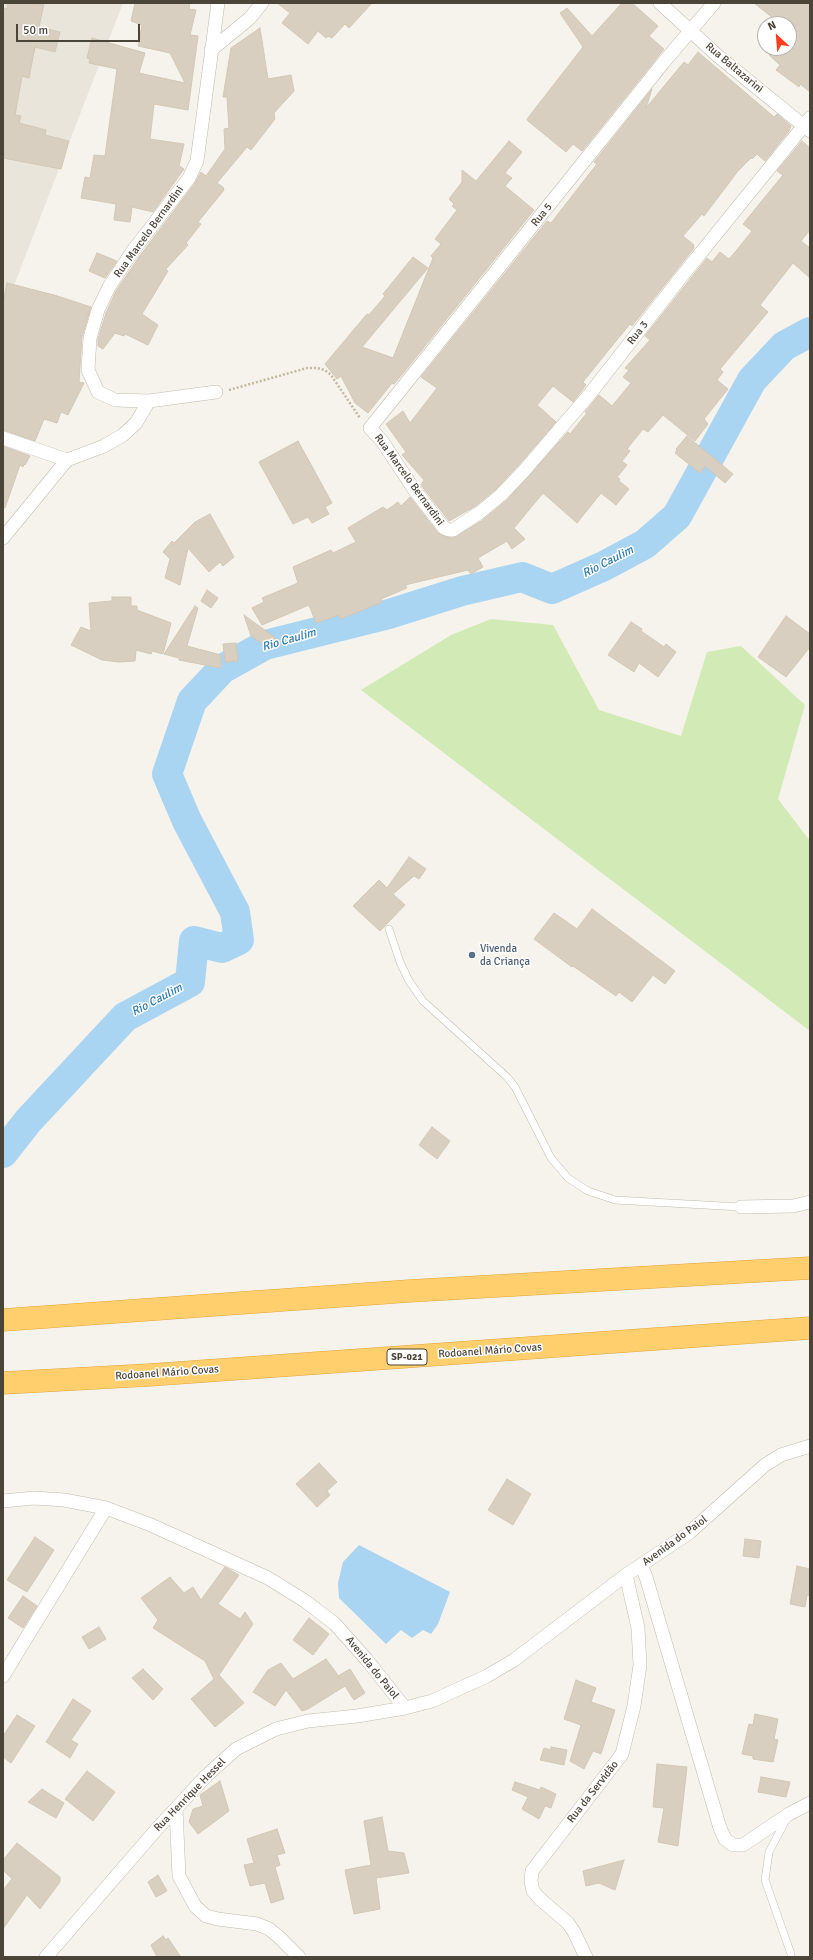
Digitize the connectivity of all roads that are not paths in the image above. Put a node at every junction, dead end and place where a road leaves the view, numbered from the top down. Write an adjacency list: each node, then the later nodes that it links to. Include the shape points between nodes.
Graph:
1 (218, 3): 6 (street, Rua Marcelo Bernardini)
2 (262, 3): 6 (street, via 250,18)
3 (660, 3): 5 (street, Rua Baltazarini)
4 (714, 3): 5 (street, Rua 5)
5 (690, 32): 7 (street, Rua Baltazarini); 10 (street, Rua 5)
6 (211, 50): 9 (street, Rua Marcelo Bernardini, via 197,161 189,178 120,269 98,310 90,338 88,370 98,392 115,400)
7 (808, 125): 13 (street, Rua 3, via 678,281 589,395 523,472 479,513 457,528)
8 (216, 392): 9 (street, Rua Marcelo Bernardini)
9 (150, 401): 12 (street, via 136,423 123,435 104,446)
10 (370, 428): 13 (street, Rua Marcelo Bernardini, via 382,441 413,488 444,528)
11 (3, 440): 12 (street)
12 (67, 460): 14 (street)
13 (449, 530)
14 (3, 538)
15 (389, 929): 17 (lane, via 408,981 424,1001 511,1082 551,1158 568,1178 588,1191 615,1200)
16 (810, 1202): 17 (street, via 793,1206)
17 (741, 1208)
18 (810, 1268): 19 (highway, via 401,1291)
19 (3, 1320)
20 (810, 1328): 21 (highway, Rodoanel Mário Covas / SP-021)
21 (3, 1383)
22 (810, 1446): 25 (street, Avenida do Paiol, via 781,1455 765,1465 689,1533)
23 (3, 1501): 24 (street, Avenida do Paiol, via 34,1498 64,1500)
24 (106, 1508): 27 (street); 28 (street, Avenida do Paiol, via 151,1525 268,1578 306,1601 335,1624)
25 (641, 1565): 26 (street, Avenida do Paiol); 31 (street, via 725,1839 733,1845 743,1845)
26 (626, 1575): 28 (street, Avenida do Paiol, via 514,1660 487,1676 432,1701); 35 (street, Rua da Servidão, via 638,1628 640,1664 634,1706 622,1754 532,1871 533,1891 568,1923)
27 (3, 1676)
28 (405, 1708): 30 (street, Rua Henrique Hessel, via 308,1721 276,1729 236,1749 206,1776)
29 (810, 1803): 31 (street)
30 (176, 1809): 33 (street, Rua Henrique Hessel); 34 (street, via 178,1876 195,1906 206,1916 257,1924 269,1929)
31 (789, 1814): 32 (lane, via 769,1852 765,1880)
32 (791, 1954)
33 (46, 1957)
34 (298, 1957)
35 (586, 1957)

